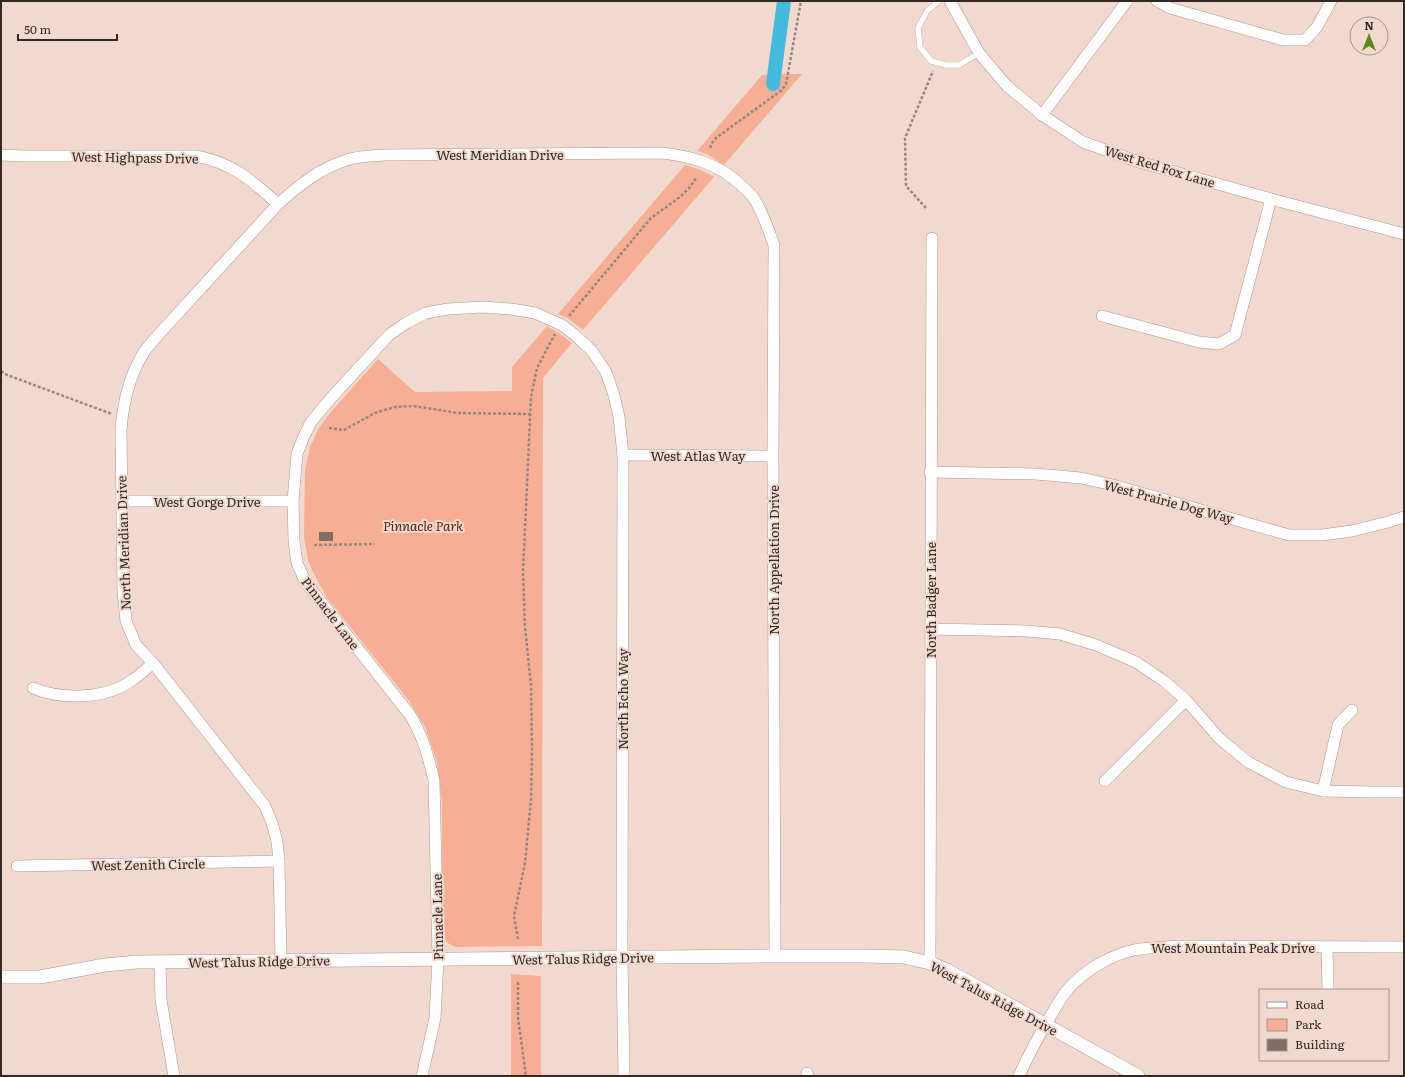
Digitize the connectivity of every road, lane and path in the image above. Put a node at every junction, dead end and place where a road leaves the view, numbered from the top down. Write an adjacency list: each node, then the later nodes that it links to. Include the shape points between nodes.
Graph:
1 (801, 1): 10 (path, via 786,84 779,93 716,138)
2 (939, 1): 7 (lane, via 927,11 918,28 920,47 931,61 946,65 959,65)
3 (950, 1): 7 (street, West Red Fox Lane)
4 (1127, 1): 9 (street)
5 (1157, 1): 6 (street, via 1170,8 1283,40 1305,40 1317,27)
6 (1331, 1)
7 (979, 53): 9 (street, West Red Fox Lane, via 1007,86)
8 (933, 71): 16 (path, via 905,138 906,186)
9 (1042, 114): 14 (street, West Red Fox Lane, via 1083,142 1139,162)
10 (710, 148)
11 (1, 155): 15 (street, West Highpass Drive, via 196,156 211,159 245,175)
12 (732, 176): 15 (street, West Meridian Drive, via 708,162 663,153 384,154 348,159 328,167 296,187); 27 (street, North Appellation Drive, via 752,196 765,220 774,245)
13 (697, 177): 20 (path, via 689,188 651,218)
14 (1271, 199): 17 (street, West Red Fox Lane); 19 (street, via 1235,335 1219,344 1199,342)
15 (278, 204): 29 (street, North Meridian Drive, via 144,352 132,375 122,409)
16 (926, 208)
17 (1404, 234)
18 (932, 238): 28 (street, North Badger Lane)
19 (1102, 316)
20 (562, 325): 21 (street, Pinnacle Lane); 23 (path, via 537,368); 30 (street, Pinnacle Lane, via 535,313 483,307 426,313 406,323 389,335 312,422 297,454)
21 (576, 335): 26 (street, North Echo Way, via 592,351 606,372 619,417)
22 (1, 371): 24 (path)
23 (530, 414): 25 (path, via 458,413 414,406 395,407 375,413 344,430); 44 (path, via 523,572 531,685 531,793 524,863 514,916)
24 (115, 415)
25 (330, 428)
26 (623, 455): 27 (street, West Atlas Way); 48 (street, North Echo Way)
27 (773, 456): 47 (street, North Appellation Drive)
28 (930, 472): 31 (street, West Prairie Dog Way, via 1036,474 1081,478 1289,535 1322,535 1352,531); 34 (street, North Badger Lane)
29 (122, 501): 30 (street, West Gorge Drive); 35 (street, North Meridian Drive, via 123,592 126,621 136,644)
30 (293, 501): 49 (street, Pinnacle Lane, via 297,563 306,583 410,715 420,732 428,757 434,780 436,806)
31 (1404, 516)
32 (375, 544): 33 (path)
33 (314, 545)
34 (930, 629): 37 (street, via 1060,634 1096,645 1136,662); 52 (street, North Badger Lane)
35 (153, 663): 36 (street, via 131,682 112,691 58,695); 42 (street, North Meridian Drive, via 265,806 277,841)
36 (33, 688)
37 (1186, 700): 39 (street); 40 (street, via 1219,738 1248,762 1286,782)
38 (1352, 710): 40 (street, via 1338,725)
39 (1105, 781)
40 (1323, 791): 41 (street)
41 (1404, 792)
42 (279, 861): 43 (street, West Zenith Circle); 50 (street, North Meridian Drive)
43 (18, 866)
44 (518, 939)
45 (1327, 947): 46 (street, West Mountain Peak Drive); 55 (street); 56 (street, West Mountain Peak Drive, via 1180,946 1133,950 1088,970 1068,988)
46 (1404, 947)
47 (775, 956): 48 (street, West Talus Ridge Drive); 52 (street, West Talus Ridge Drive, via 904,957)
48 (622, 958): 49 (street, West Talus Ridge Drive); 60 (street, North Echo Way)
49 (438, 959): 50 (street, West Talus Ridge Drive); 58 (street, Pinnacle Lane, via 435,1018)
50 (281, 960): 51 (street, West Talus Ridge Drive)
51 (160, 962): 53 (street, West Talus Ridge Drive, via 105,966 40,977); 57 (street, via 161,1000)
52 (930, 963): 56 (street, West Talus Ridge Drive)
53 (1, 977)
54 (518, 982): 59 (path, via 518,1018)
55 (1328, 989)
56 (1046, 1024): 61 (street, West Mountain Peak Drive); 62 (street, West Talus Ridge Drive)
57 (174, 1076)
58 (422, 1076)
59 (526, 1076)
60 (624, 1076)
61 (1019, 1076)
62 (1138, 1076)

